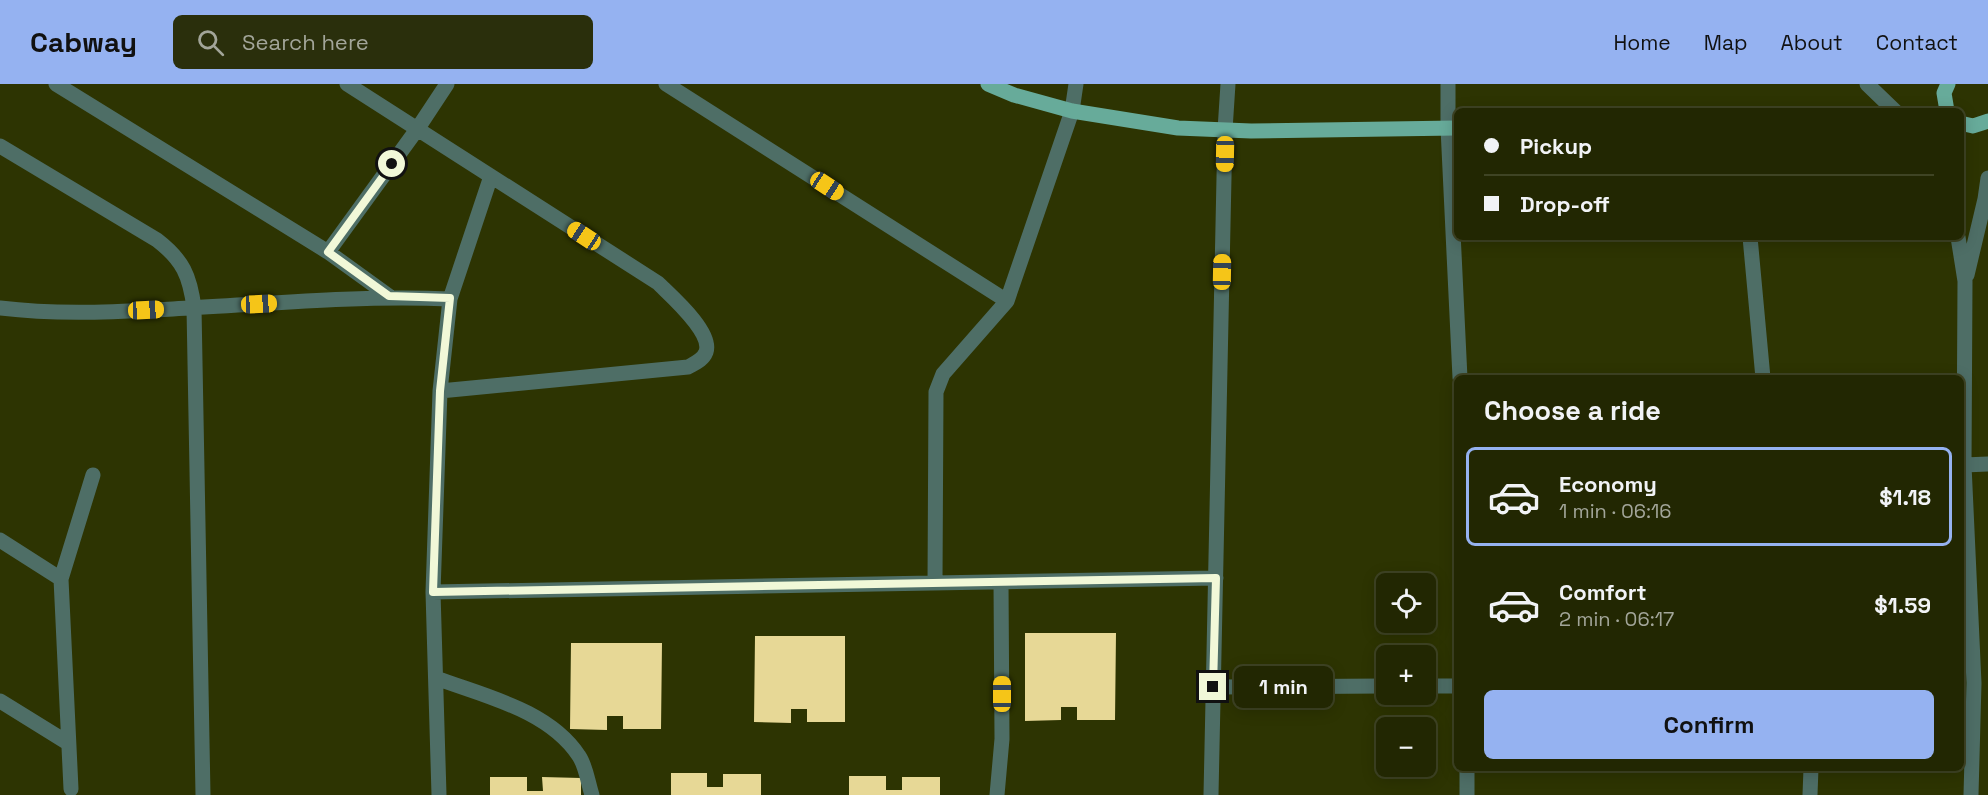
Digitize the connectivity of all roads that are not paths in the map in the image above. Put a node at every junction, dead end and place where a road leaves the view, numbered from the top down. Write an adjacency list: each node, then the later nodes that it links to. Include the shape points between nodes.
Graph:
1 (56, 84): 26 (street)
2 (348, 84): 16 (street)
3 (447, 84): 16 (street)
4 (666, 84): 30 (street)
5 (988, 84): 13 (main road)
6 (1076, 84): 13 (street)
7 (1228, 84): 18 (street)
8 (1448, 84): 17 (street)
9 (1867, 84): 11 (street)
10 (1947, 84): 12 (main road)
11 (1892, 108)
12 (1946, 108)
13 (1072, 111): 18 (main road, via 1178,128); 30 (street)
14 (1988, 121): 15 (main road, via 1973,126)
15 (1964, 124)
16 (418, 128): 20 (street); 26 (street)
17 (1452, 128): 18 (main road); 22 (street)
18 (1225, 130): 41 (street)
19 (0, 146): 32 (street, via 171,251 188,277)
20 (491, 177): 29 (street); 36 (street, via 658,283 700,330 707,343 706,353 700,361 675,369)
21 (1988, 178): 27 (street)
22 (1454, 190)
23 (1456, 240): 33 (street)
24 (1750, 240): 34 (street)
25 (1958, 240): 27 (street)
26 (328, 252): 28 (street)
27 (1965, 281): 35 (street)
28 (389, 296): 29 (street); 32 (street)
29 (450, 298): 36 (street)
30 (1007, 301): 44 (street, via 943,374 936,392)
31 (0, 308): 32 (street, via 42,312)
32 (194, 308): 57 (street)
33 (1460, 375)
34 (1763, 375)
35 (1963, 375)
36 (440, 391): 45 (street)
37 (1988, 464): 38 (street)
38 (1964, 465): 47 (street)
39 (93, 475): 42 (street)
40 (0, 540): 42 (street)
41 (1216, 578): 43 (street); 51 (street)
42 (61, 579): 53 (street)
43 (1001, 582): 44 (street); 60 (street, via 1002,739)
44 (935, 583): 45 (street)
45 (433, 592): 46 (street)
46 (436, 678): 58 (street); 59 (street, via 547,723 580,757)
47 (1967, 683): 64 (street)
48 (1376, 686): 51 (street)
49 (1436, 686): 50 (street)
50 (1454, 686)
51 (1213, 687): 61 (street)
52 (0, 701): 53 (street)
53 (68, 743): 56 (street)
54 (1467, 771): 62 (street)
55 (1811, 771): 63 (street)
56 (70, 789)
57 (203, 795)
58 (439, 795)
59 (592, 795)
60 (997, 795)
61 (1211, 795)
62 (1467, 795)
63 (1810, 795)
64 (1971, 795)

